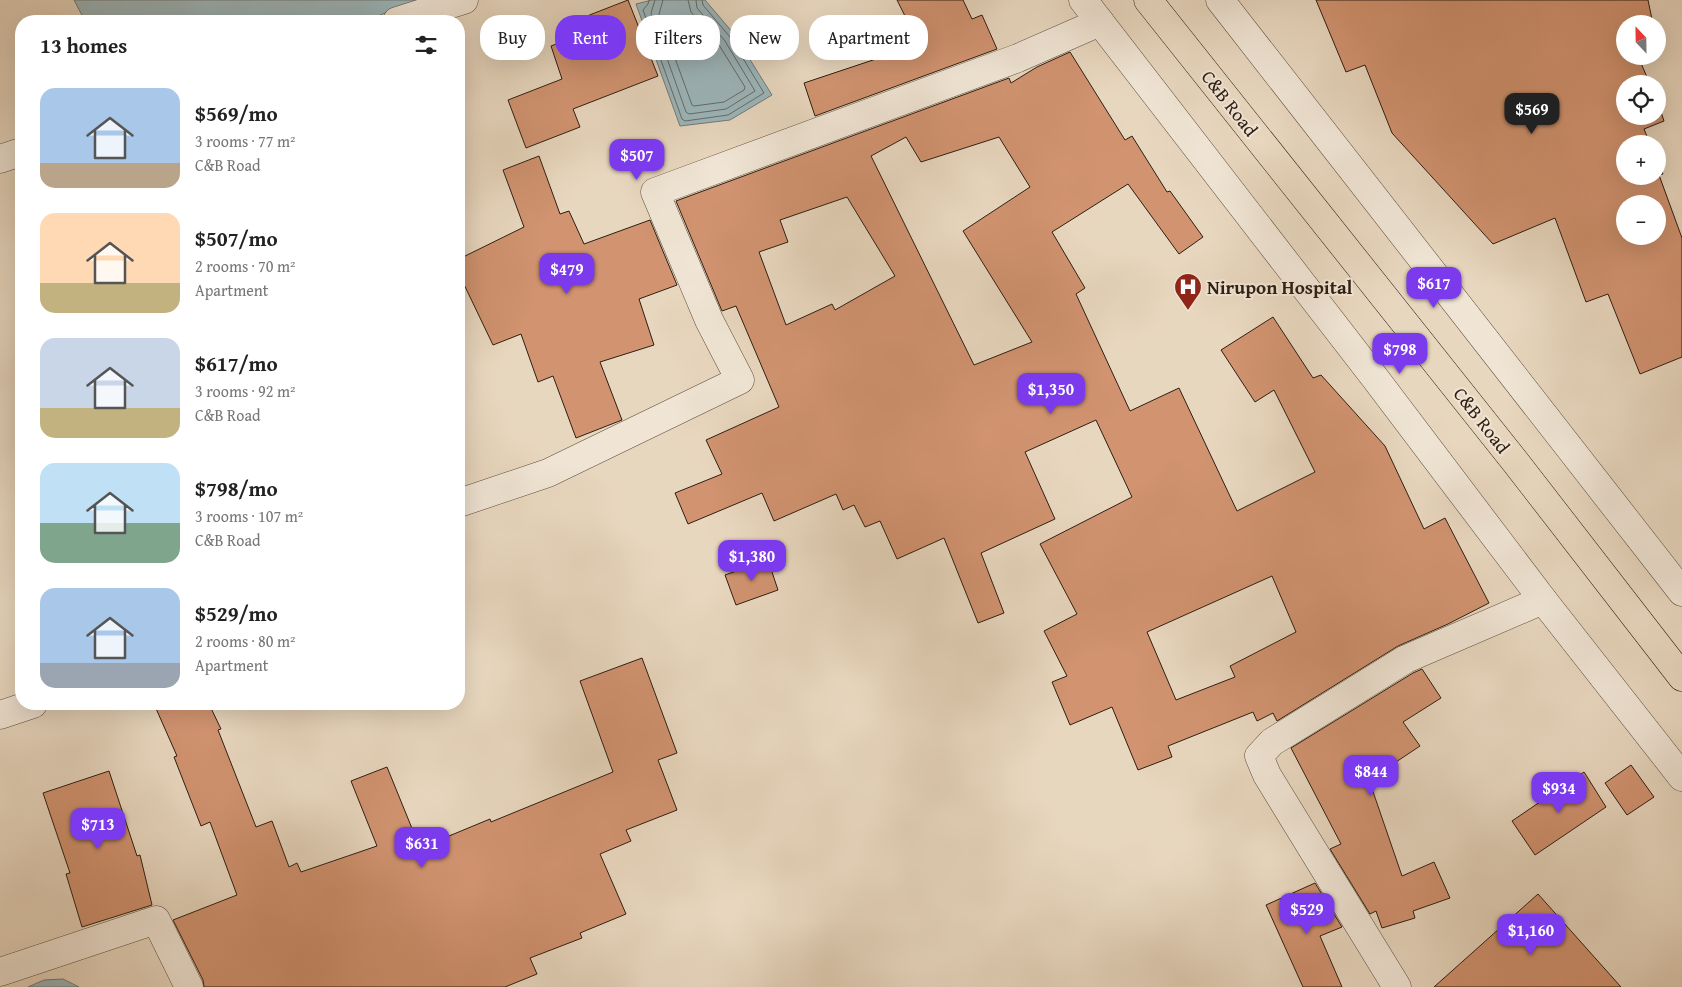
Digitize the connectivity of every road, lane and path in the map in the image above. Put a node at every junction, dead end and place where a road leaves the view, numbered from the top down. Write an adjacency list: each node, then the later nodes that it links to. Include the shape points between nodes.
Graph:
1 (464, 0): 5 (street)
2 (1083, 0): 6 (street)
3 (1148, 0): 12 (highway, C&B Road, via 1517,464)
4 (1220, 0): 10 (street)
5 (416, 15)
6 (1100, 22): 9 (street, via 1018,58 655,192 709,320 740,380 548,473); 11 (street)
7 (15, 154): 8 (street)
8 (0, 159)
9 (465, 501)
10 (1682, 592)
11 (1543, 600): 15 (street); 18 (street, via 1406,659 1272,742 1259,756 1266,775)
12 (1682, 678)
13 (15, 710): 14 (street)
14 (0, 715)
15 (1682, 777)
16 (0, 972): 17 (street, via 156,920)
17 (189, 987)
18 (1397, 987)

